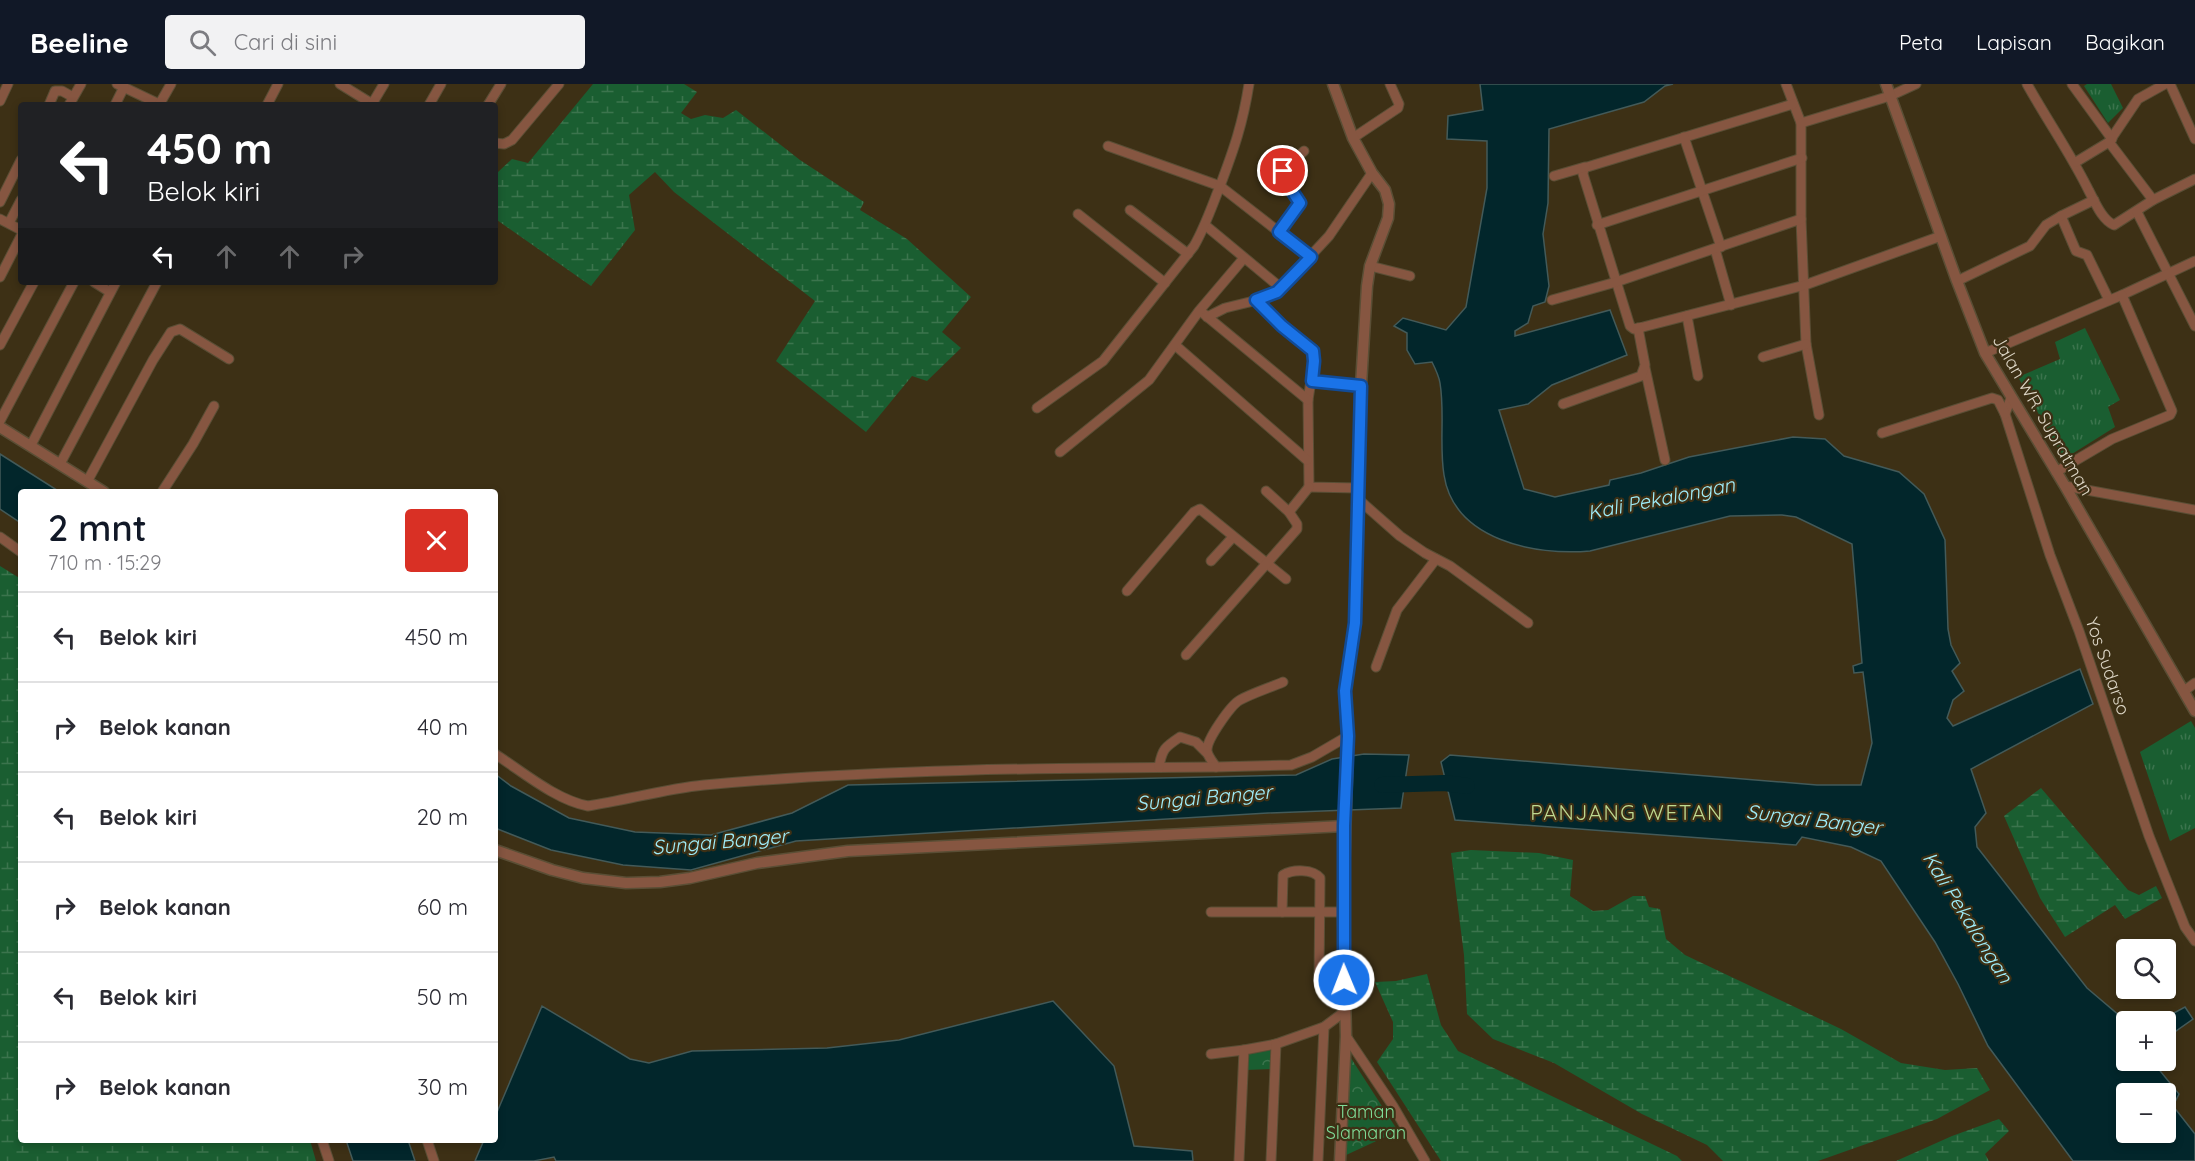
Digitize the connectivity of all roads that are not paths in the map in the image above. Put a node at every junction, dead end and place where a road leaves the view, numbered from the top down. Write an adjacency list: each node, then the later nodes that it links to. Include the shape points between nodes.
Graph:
1 (8, 84): 22 (street)
2 (81, 84): 23 (street)
3 (171, 84): 27 (street)
4 (278, 84): 28 (street)
5 (340, 84): 29 (street)
6 (384, 84): 30 (street)
7 (441, 84): 31 (street)
8 (501, 84): 32 (street)
9 (559, 84): 39 (street, via 512,140)
10 (1249, 84): 49 (street, via 1244,120)
11 (1332, 84): 36 (street)
12 (1390, 84): 36 (street, via 1398,108)
13 (1786, 84): 33 (street)
14 (1886, 84): 21 (street, Jalan WR. Supratman)
15 (2027, 84): 43 (street)
16 (2072, 84): 38 (street)
17 (2165, 84): 38 (street, via 2138,99)
18 (2170, 84): 37 (street)
19 (1914, 85): 21 (street)
20 (120, 86): 25 (street); 26 (street)
21 (1894, 95): 34 (street); 65 (street, Jalan WR. Supratman)
22 (0, 101)
23 (71, 101): 24 (street, via 62,92 56,92)
24 (51, 102)
25 (116, 102)
26 (153, 102)
27 (161, 102)
28 (269, 102)
29 (370, 102)
30 (374, 102)
31 (431, 102)
32 (490, 102)
33 (1793, 104): 34 (street); 35 (street)
34 (1801, 123): 42 (street)
35 (1684, 137): 45 (street); 50 (street)
36 (1353, 138): 46 (street)
37 (2195, 139)
38 (2110, 141): 43 (street); 52 (street)
39 (498, 143)
40 (1108, 146): 49 (street)
41 (1304, 151): 64 (street, via 1282,172 1300,203)
42 (1802, 158): 50 (street); 59 (street)
43 (2076, 162): 51 (street)
44 (18, 166): 53 (street)
45 (1585, 167): 47 (street); 62 (street)
46 (1372, 173): 69 (street); 72 (street, via 1388,196 1389,211)
47 (1554, 176)
48 (2194, 182): 52 (street)
49 (1220, 186): 61 (street); 64 (street)
50 (1702, 192): 62 (street); 67 (street)
51 (2094, 200): 56 (street, via 2106,220 2114,225); 58 (street)
52 (2153, 200): 56 (street)
53 (0, 202)
54 (18, 204): 60 (street)
55 (1130, 210): 68 (street)
56 (2136, 212): 73 (street)
57 (1078, 214): 78 (street)
58 (2061, 216): 76 (street, via 2044,226 2030,246); 90 (street, via 2076,251 2087,255)
59 (1802, 219): 67 (street); 84 (street)
60 (4, 221): 63 (street)
61 (1205, 225): 68 (street); 70 (street)
62 (1597, 225): 77 (street)
63 (18, 228)
64 (1279, 232): 69 (street)
65 (1941, 236): 76 (street, Jalan WR. Supratman); 84 (street)
66 (18, 242): 75 (street)
67 (1718, 248): 77 (street); 91 (street)
68 (1188, 254): 78 (street)
69 (1311, 257): 85 (street)
70 (1244, 258): 85 (street); 92 (street)
71 (2195, 261): 73 (street)
72 (1370, 266): 74 (street); 105 (street)
73 (2167, 273): 87 (street); 94 (street)
74 (1410, 276)
75 (0, 277)
76 (1957, 281): 99 (street, Jalan WR. Supratman)
77 (1616, 282): 89 (street); 95 (street, via 1629,325)
78 (1166, 283): 110 (street, via 1103,361)
79 (32, 285): 97 (street)
80 (72, 285): 113 (street)
81 (99, 285): 86 (street)
82 (114, 285): 86 (street)
83 (155, 285): 120 (street)
84 (1805, 285): 91 (street); 96 (street)
85 (1281, 288): 88 (street)
86 (110, 292): 116 (street)
87 (2122, 295): 90 (street); 121 (street, via 2172,411 2112,439)
88 (1256, 300): 92 (street); 104 (street, via 1313,351)
89 (1552, 300)
90 (2109, 300): 99 (street)
91 (1731, 305): 93 (street)
92 (1203, 314): 98 (street); 107 (street)
93 (1687, 316): 95 (street); 103 (street)
94 (2195, 327)
95 (1638, 328): 102 (street)
96 (1806, 344): 100 (street); 112 (street)
97 (0, 345)
98 (1175, 345): 117 (street, via 1140,390); 118 (street)
99 (1985, 353): 106 (street, Jalan WR. Supratman)
100 (1763, 357)
101 (229, 359): 122 (street, via 180,329 171,332)
102 (1645, 368): 108 (street, via 1639,377); 119 (street)
103 (1698, 376)
104 (1312, 381): 105 (street); 107 (street)
105 (1361, 386): 128 (street)
106 (2012, 398): 111 (street); 121 (street, Jalan WR. Supratman)
107 (1308, 400): 118 (street)
108 (1563, 404)
109 (214, 406): 126 (street)
110 (1037, 408)
111 (2005, 414): 115 (street, via 1998,400 1992,398); 157 (street, Yos Sudarso, via 2149,836 2185,927)
112 (1819, 415)
113 (0, 421)
114 (0, 427): 116 (street)
115 (1882, 433)
116 (31, 445): 120 (street)
117 (1060, 452)
118 (1307, 460): 124 (street)
119 (1665, 460)
120 (60, 464): 122 (street)
121 (2056, 472): 123 (street, Jalan WR. Supratman)
122 (88, 480): 125 (street)
123 (2065, 486): 129 (street); 144 (street, Jalan WR. Supratman)
124 (1309, 487): 128 (street); 130 (street)
125 (100, 489)
126 (164, 489)
127 (1266, 491): 130 (street)
128 (1358, 493): 134 (street, via 1400,536); 146 (street, via 1355,623 1345,691)
129 (2195, 510)
130 (1289, 512): 136 (street, via 1297,529)
131 (0, 537): 133 (street)
132 (1233, 537): 135 (street); 136 (street); 138 (street, via 1203,510 1196,510)
133 (18, 550)
134 (1436, 559): 139 (street); 141 (street, via 1397,610)
135 (1211, 561)
136 (1267, 564): 137 (street); 140 (street)
137 (1286, 579)
138 (1127, 591)
139 (1528, 623)
140 (1186, 655)
141 (1376, 667)
142 (1283, 682): 147 (street, via 1238,701 1210,738)
143 (2195, 683): 144 (street)
144 (2184, 691): 145 (street, Jalan WR. Supratman)
145 (2195, 711)
146 (1347, 742): 150 (street, via 1291,765); 151 (street)
147 (1207, 753): 149 (street, via 1196,742 1180,737 1166,747); 150 (street)
148 (498, 756): 149 (street, via 563,798 588,806 702,785 976,768)
149 (1159, 767): 150 (street)
150 (1216, 767)
151 (1344, 826): 152 (street, via 839,852 660,882 583,878); 156 (street)
152 (498, 851)
153 (1211, 912): 154 (street)
154 (1282, 912): 155 (street); 155 (street, via 1283,875 1289,872 1318,874)
155 (1320, 912): 156 (street); 158 (street)
156 (1343, 912): 159 (street)
157 (2195, 941)
158 (1319, 980)
159 (1344, 1012): 160 (street); 161 (street)
160 (1324, 1027): 162 (street); 171 (street)
161 (1346, 1036): 172 (street); 173 (street)
162 (1276, 1044): 163 (street); 170 (street)
163 (1244, 1050): 164 (street); 169 (street)
164 (1211, 1054)
165 (323, 1143): 167 (street)
166 (428, 1143): 168 (street)
167 (329, 1161)
168 (434, 1161)
169 (1239, 1161)
170 (1271, 1161)
171 (1318, 1161)
172 (1340, 1161)
173 (1425, 1161)

